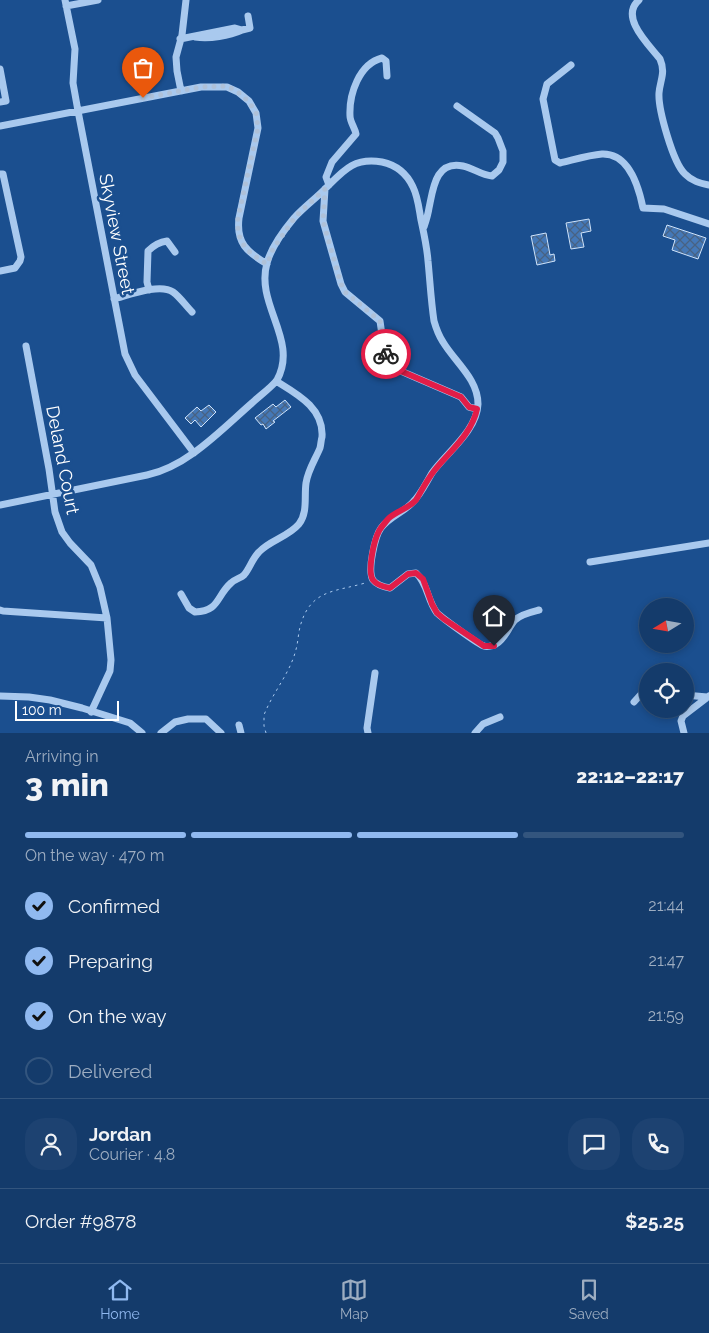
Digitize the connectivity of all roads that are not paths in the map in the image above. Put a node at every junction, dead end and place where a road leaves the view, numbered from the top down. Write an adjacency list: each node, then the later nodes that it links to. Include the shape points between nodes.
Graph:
1 (98, 0): 4 (street)
2 (186, 0): 6 (street)
3 (639, 0): 16 (street, via 631,13 634,24 663,65 660,108 676,161 684,174)
4 (66, 3): 13 (street, Skyview Street, via 75,50 73,83)
5 (248, 16): 6 (street, via 250,28)
6 (180, 40): 10 (street, via 176,71)
7 (571, 65): 18 (street, via 547,84 544,92 556,160 560,163 612,155 632,173 643,208 664,209)
8 (0, 69): 11 (street, via 6,101)
9 (387, 76): 17 (street, via 386,61 382,58 375,60 364,69 353,88 350,119 356,134 332,162 326,177)
10 (181, 91): 13 (street); 21 (street, via 227,86 249,102 256,113 258,128 238,230 248,251)
11 (0, 102)
12 (457, 106): 19 (street, via 495,133 503,151 503,162 492,176 460,165 451,166 439,174)
13 (78, 111): 14 (street); 24 (street, Skyview Street)
14 (0, 126)
15 (0, 174): 22 (street, via 3,174 21,257 15,268)
16 (709, 185)
17 (327, 187): 19 (street, via 341,172 357,163 375,161 391,164 405,174 414,188); 21 (street, via 295,217 273,249); 28 (street, via 323,221 341,284 345,292 380,321 387,359 396,369 461,397 469,407)
18 (709, 224)
19 (423, 230): 28 (street, via 434,321 443,342 473,384)
20 (175, 252): 23 (street, via 167,241 148,251 146,282)
21 (267, 264): 27 (street, via 267,295 284,354)
22 (0, 271)
23 (149, 290): 24 (street); 25 (street, via 174,292)
24 (114, 299): 29 (street, Skyview Street, via 129,364)
25 (192, 312)
26 (26, 346): 30 (street, Deland Court)
27 (276, 381): 29 (street); 34 (street, via 302,397 314,409 322,425 320,446 306,483 305,509 300,523 259,551 243,576 232,581 209,610 195,612 189,608)
28 (477, 409): 35 (street, via 474,421 433,472 415,501 389,518 379,530 371,574 373,580 390,588 408,574 416,573 423,579 437,613 484,646 494,646 515,619)
29 (194, 453): 30 (street, via 165,470)
30 (53, 494): 31 (street); 37 (street, Deland Court, via 62,532 91,565 100,586)
31 (0, 505)
32 (709, 543): 33 (street)
33 (590, 562)
34 (182, 594)
35 (539, 610)
36 (2, 611): 37 (street)
37 (107, 618): 44 (street, Deland Court, via 110,671)
38 (375, 673): 51 (street)
39 (694, 695): 42 (street)
40 (0, 696): 44 (street, via 50,700)
41 (639, 696): 43 (street)
42 (708, 696): 53 (street, via 683,716)
43 (634, 702)
44 (91, 712): 47 (street, via 130,723)
45 (500, 716): 52 (street, via 483,724)
46 (239, 725): 50 (street)
47 (142, 733)
48 (161, 733): 49 (street, via 175,722 188,719 206,719)
49 (221, 733)
50 (242, 733)
51 (368, 733)
52 (475, 733)
53 (684, 733)

